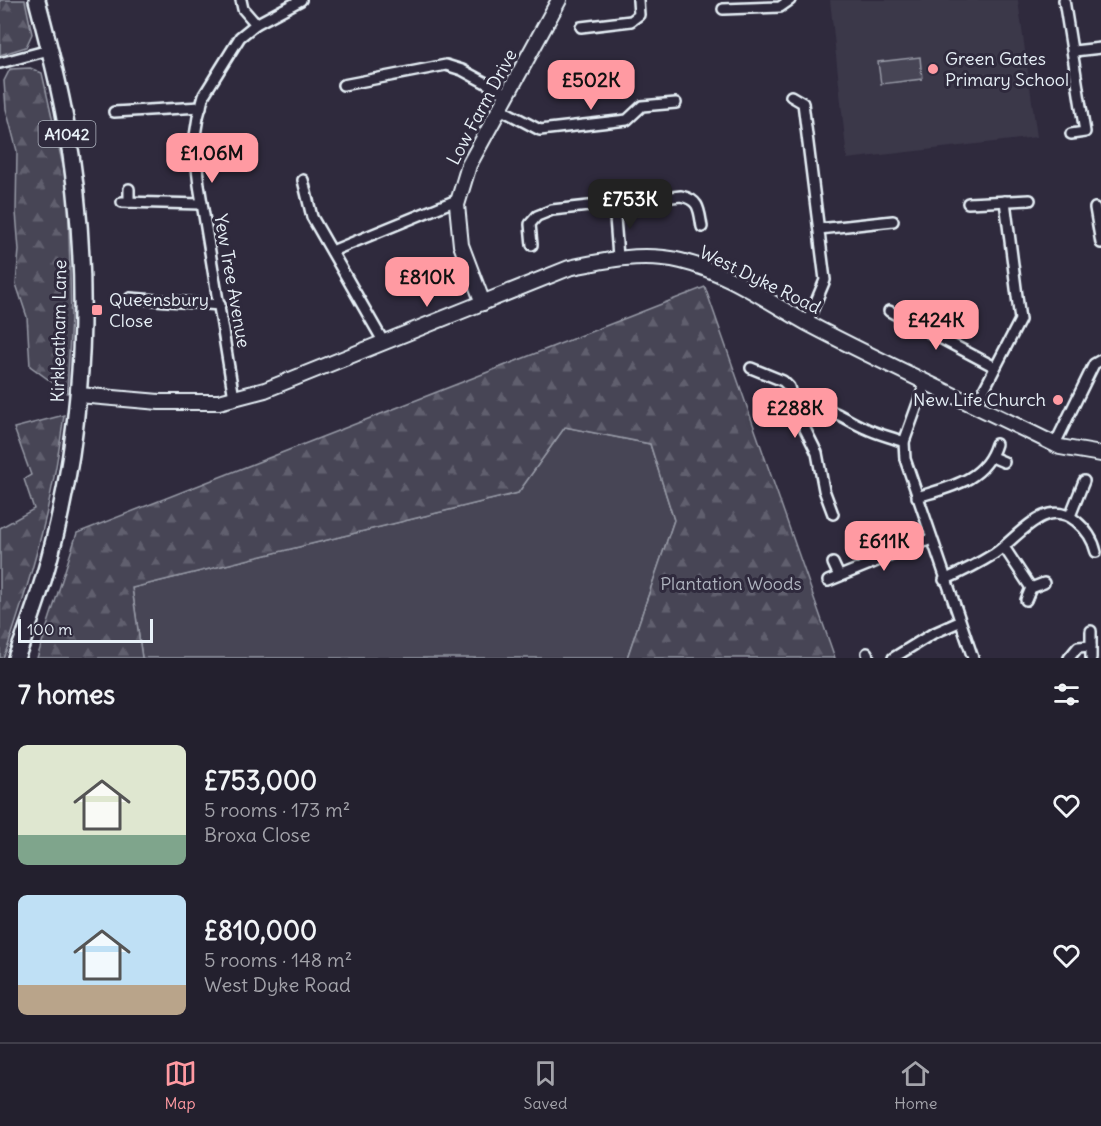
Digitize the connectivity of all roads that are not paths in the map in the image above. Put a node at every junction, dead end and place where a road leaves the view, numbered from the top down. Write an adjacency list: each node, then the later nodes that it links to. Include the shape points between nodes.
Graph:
1 (37, 0): 12 (main road, Kirkleatham Lane / A1042)
2 (241, 0): 9 (street)
3 (301, 0): 9 (street, Yew Tree Avenue)
4 (559, 0): 16 (street, Low Farm Drive)
5 (638, 0): 10 (street, via 639,15 631,21)
6 (790, 0): 8 (street, via 780,7)
7 (1064, 0): 13 (street)
8 (723, 9)
9 (255, 24): 20 (street, Yew Tree Avenue, via 240,36 221,64)
10 (581, 27)
11 (1101, 48): 13 (street)
12 (49, 50): 14 (street); 51 (main road, Kirkleatham Lane / A1042, via 65,120 79,240)
13 (1074, 51): 22 (street, via 1085,132)
14 (0, 63)
15 (343, 85): 16 (street, via 446,65)
16 (508, 95): 21 (street, Low Farm Drive)
17 (791, 96): 34 (street, via 803,103)
18 (120, 100): 20 (street, via 117,112)
19 (676, 103): 21 (street, via 642,106 627,120 540,130)
20 (201, 107): 29 (street, Yew Tree Avenue, via 194,142)
21 (500, 109): 25 (street, Low Farm Drive, via 469,165)
22 (1071, 134)
23 (303, 180): 37 (street, via 312,217)
24 (129, 189): 29 (street, via 126,202)
25 (459, 199): 37 (street); 42 (street, Low Farm Drive, via 461,245)
26 (1030, 200): 27 (street)
27 (1005, 201): 28 (street); 48 (street, via 1020,320)
28 (968, 203)
29 (202, 204): 43 (street, Yew Tree Avenue)
30 (614, 204): 33 (street, via 693,198); 36 (street, via 552,210 537,216 530,224); 38 (street)
31 (1095, 208): 35 (street)
32 (893, 221): 34 (street)
33 (702, 227)
34 (819, 229): 45 (street, via 825,280)
35 (1101, 243)
36 (532, 245)
37 (332, 251): 46 (street)
38 (618, 257): 42 (street, West Dyke Road, via 569,268); 45 (street, West Dyke Road, via 654,258 703,268)
39 (142, 287): 41 (street)
40 (130, 298): 41 (street)
41 (141, 299): 43 (street)
42 (483, 303): 46 (street, West Dyke Road)
43 (220, 305): 52 (street, Yew Tree Avenue)
44 (889, 311): 48 (street)
45 (807, 323): 50 (street, West Dyke Road)
46 (382, 341): 52 (street, West Dyke Road, via 265,390)
47 (1101, 360): 57 (street, via 1094,364)
48 (994, 367): 53 (street)
49 (751, 368): 54 (street, via 783,381 789,387)
50 (926, 381): 53 (street, West Dyke Road); 55 (street)
51 (79, 395): 52 (street, West Dyke Road, via 159,402 219,402); 80 (main road, Kirkleatham Lane / A1042, via 67,481 39,591)
52 (234, 398)
53 (976, 405): 57 (street, West Dyke Road)
54 (795, 409): 55 (street, via 829,409 863,428); 63 (street, via 817,453)
55 (904, 442): 62 (street, via 904,459)
56 (996, 444): 59 (street)
57 (1055, 444): 58 (street, West Dyke Road)
58 (1101, 454)
59 (992, 457): 60 (street); 62 (street, via 985,467 960,484)
60 (1004, 462)
61 (1070, 487): 64 (street, via 1083,485)
62 (917, 497): 66 (street)
63 (833, 514)
64 (1070, 516): 67 (street); 68 (street, via 1053,514 1037,518)
65 (1101, 532): 67 (street)
66 (931, 539): 71 (street); 72 (street)
67 (1093, 541): 69 (street)
68 (1004, 547): 72 (street); 75 (street)
69 (1096, 552)
70 (833, 563): 71 (street)
71 (839, 576): 73 (street)
72 (944, 580): 77 (street)
73 (828, 581)
74 (1044, 583): 75 (street)
75 (1031, 588): 76 (street)
76 (1026, 600)
77 (959, 622): 81 (street); 82 (street)
78 (1092, 631): 79 (street)
79 (1091, 646): 83 (street, via 1078,647); 84 (street)
80 (16, 658)
81 (893, 658)
82 (973, 658)
83 (1069, 658)
84 (1091, 658)

